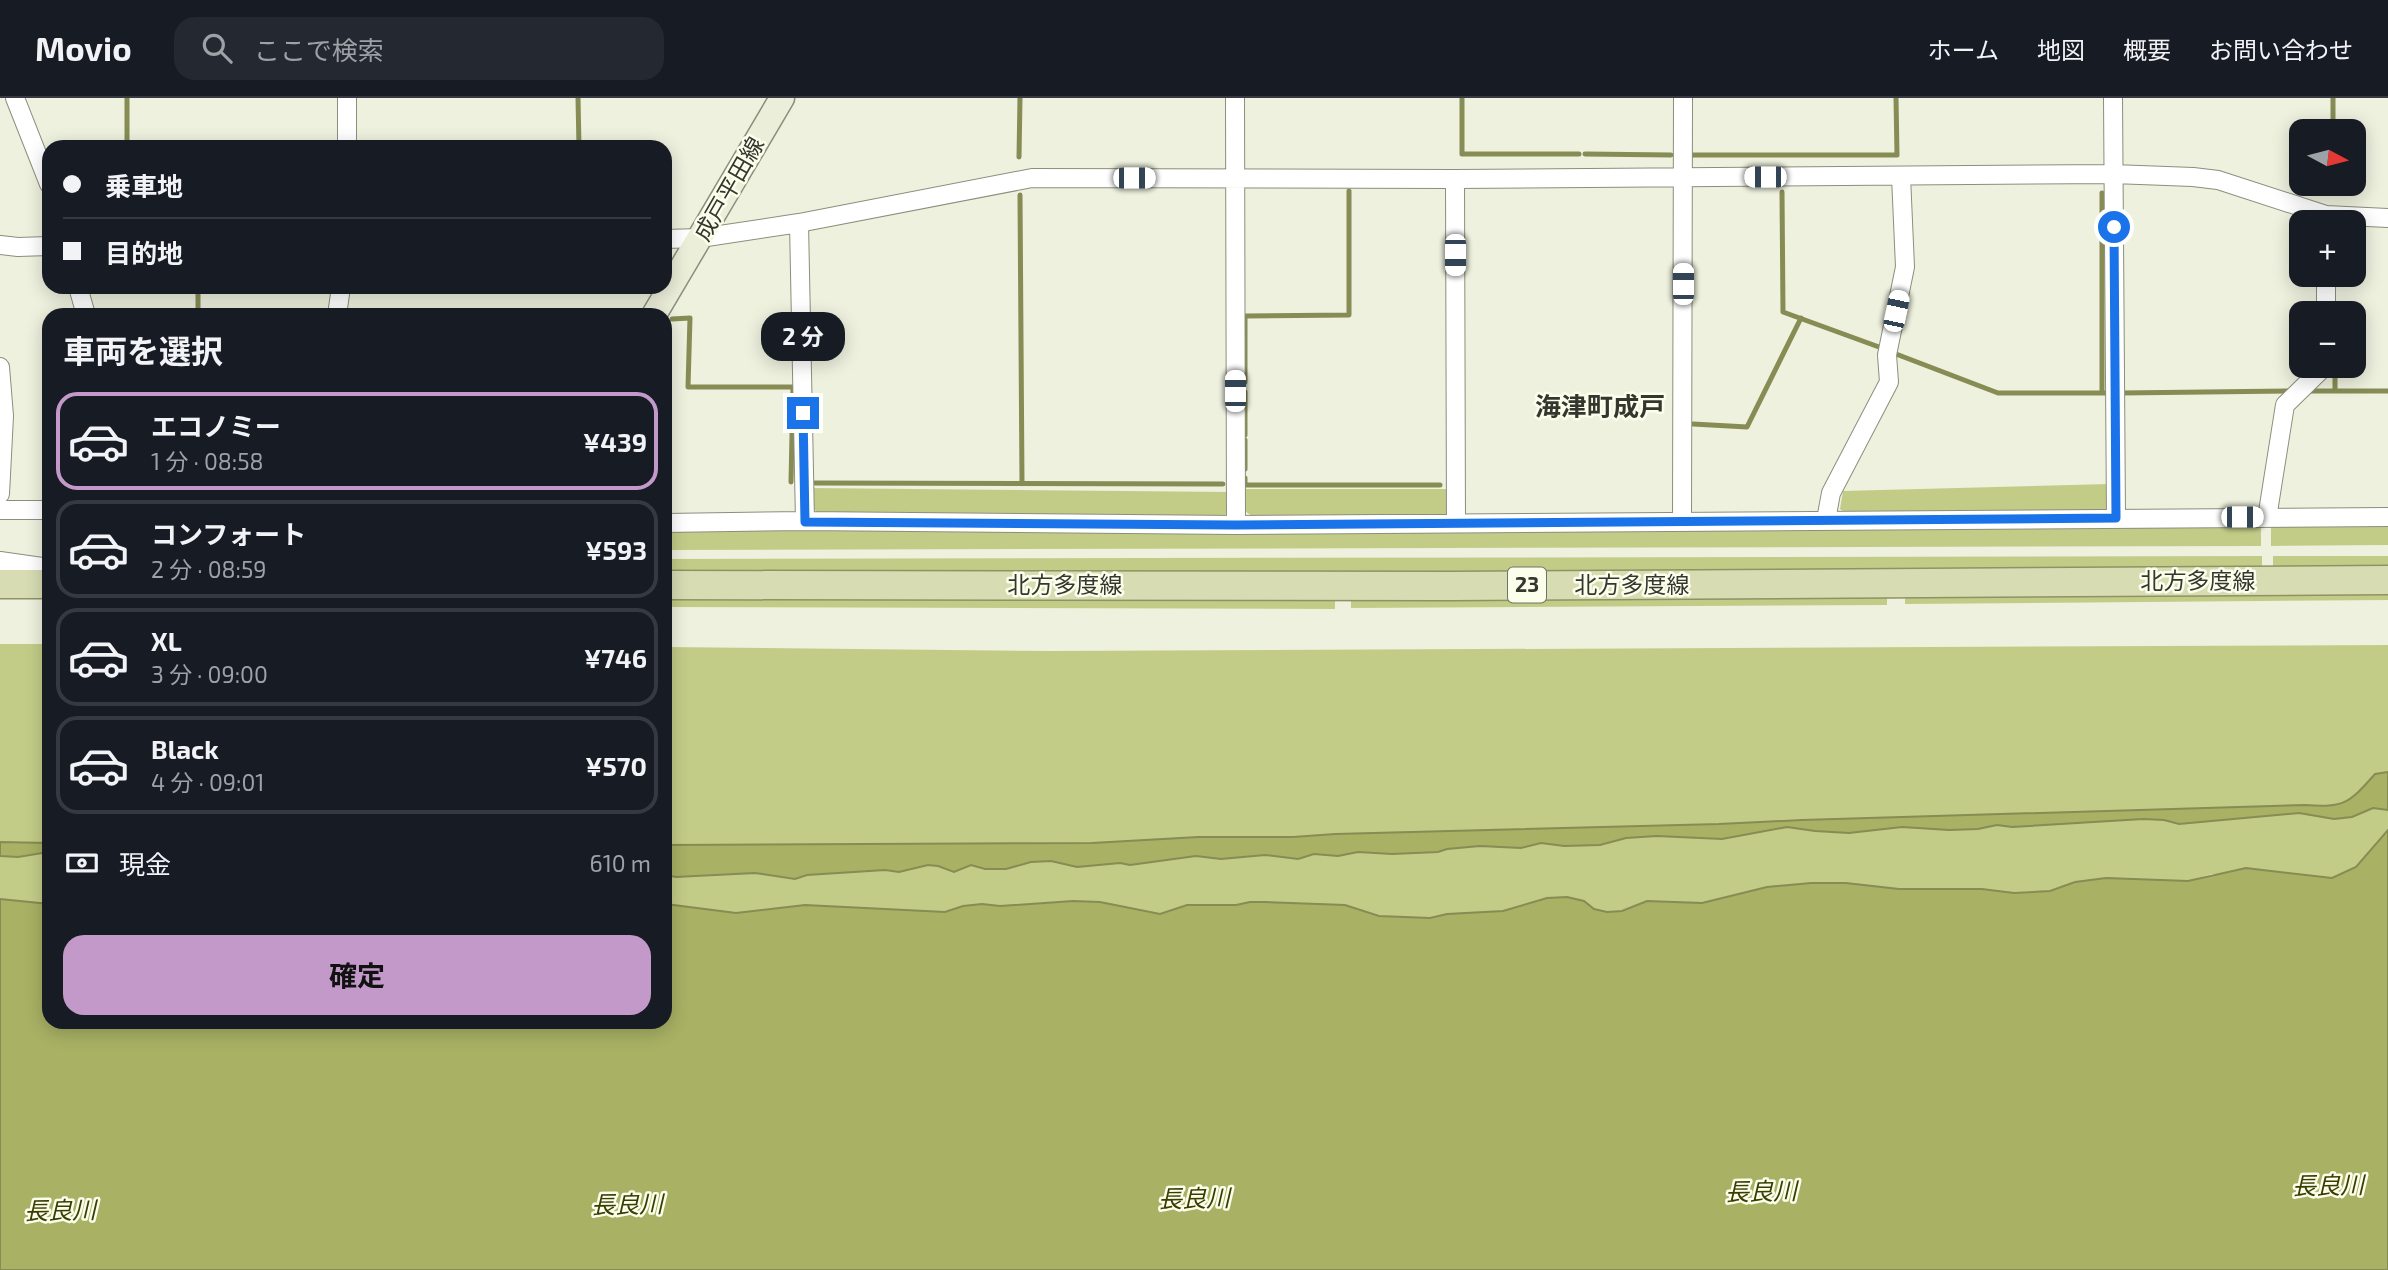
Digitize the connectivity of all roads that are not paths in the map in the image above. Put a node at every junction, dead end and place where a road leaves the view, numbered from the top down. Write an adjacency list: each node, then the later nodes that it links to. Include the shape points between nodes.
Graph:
1 (15, 98): 8 (street)
2 (347, 98): 7 (street)
3 (782, 98): 18 (main road, 成戸平田線)
4 (1235, 98): 11 (street)
5 (1683, 98): 12 (street)
6 (2113, 98): 9 (street)
7 (347, 140)
8 (42, 166)
9 (2113, 174): 10 (street); 14 (street, via 2218,180); 30 (street)
10 (1901, 176): 12 (street); 31 (street, via 1905,267 1887,355 1889,382 1831,493)
11 (1235, 178): 13 (street); 17 (street, via 1032,178); 36 (street)
12 (1684, 178): 13 (street); 33 (street)
13 (1455, 179): 35 (street)
14 (2303, 210)
15 (2366, 218): 16 (street)
16 (2388, 218)
17 (799, 223): 18 (street); 32 (street)
18 (700, 238): 19 (street); 22 (main road, 成戸平田線)
19 (672, 239)
20 (0, 245): 21 (street)
21 (42, 246)
22 (672, 285)
23 (0, 367): 25 (street, via 4,416)
24 (2313, 378): 28 (street, via 2285,405)
25 (0, 494)
26 (0, 510): 27 (street)
27 (42, 510)
28 (2267, 517): 29 (street); 30 (street)
29 (2388, 517)
30 (2116, 518): 31 (street)
31 (1826, 520): 33 (street)
32 (805, 522): 34 (street); 36 (street)
33 (1682, 522): 35 (street)
34 (672, 523)
35 (1456, 523): 36 (street)
36 (1236, 525)
37 (0, 561): 38 (street)
38 (42, 567)
39 (2388, 580): 42 (main road, 北方多度線 / 23)
40 (0, 584): 41 (main road)
41 (42, 584)
42 (672, 585)

